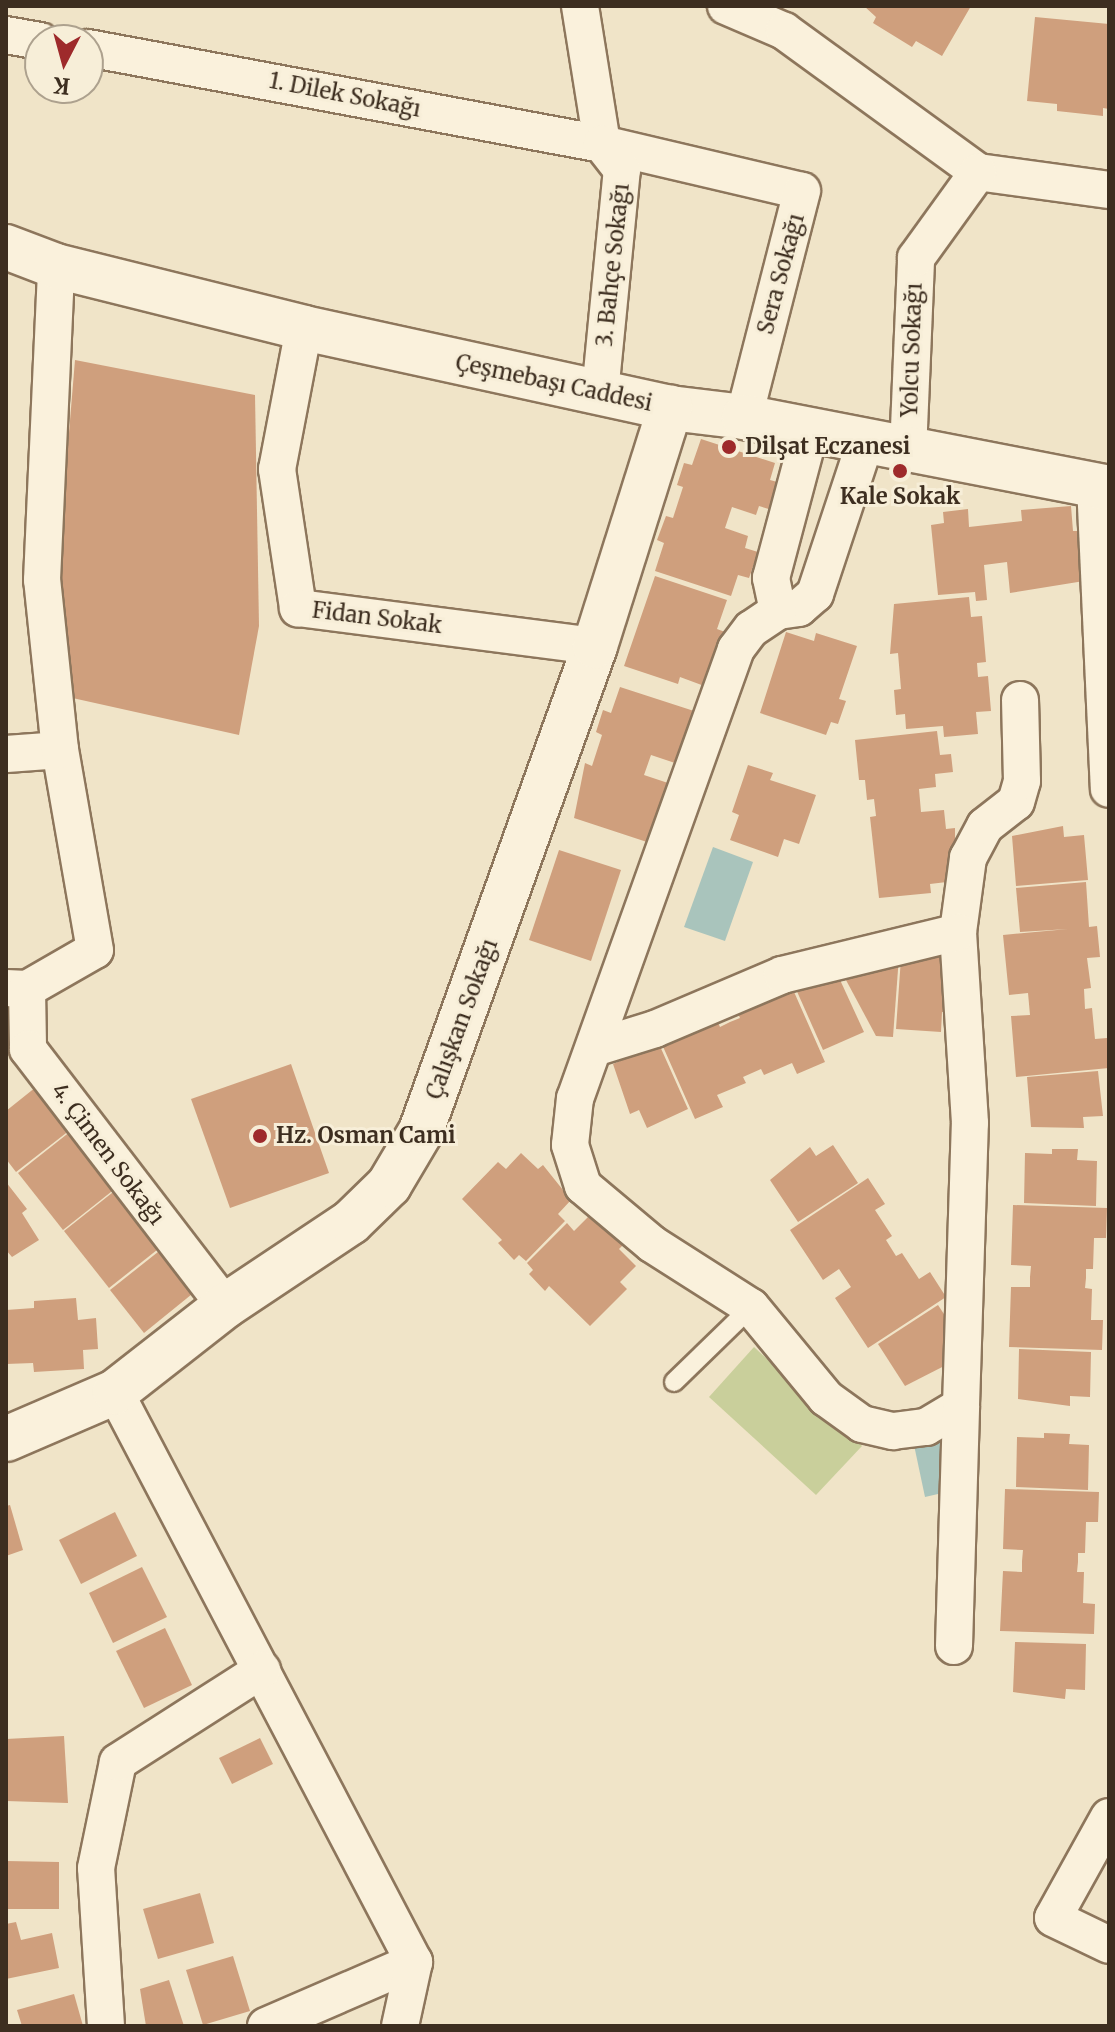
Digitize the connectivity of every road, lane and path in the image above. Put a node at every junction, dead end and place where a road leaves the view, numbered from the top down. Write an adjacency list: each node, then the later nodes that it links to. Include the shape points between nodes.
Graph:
1 (580, 6): 4 (street)
2 (726, 6): 5 (street, via 784,31)
3 (104, 51): 4 (street, 1. Dilek Sokağı)
4 (602, 144): 10 (street, 3. Bahçe Sokağı, via 622,170); 12 (street, Sera Sokağı, via 802,191)
5 (978, 172): 6 (street); 15 (street, Yolcu Sokağı, via 916,258)
6 (1109, 190)
7 (6, 247): 8 (main road, Çeşmebaşı Caddesi)
8 (56, 266): 9 (main road, Çeşmebaşı Caddesi); 20 (street, via 42,580)
9 (304, 328): 10 (main road, Çeşmebaşı Caddesi); 18 (street, Fidan Sokak, via 277,469 298,608)
10 (600, 393): 11 (main road, Çeşmebaşı Caddesi)
11 (670, 408): 12 (main road, Çeşmebaşı Caddesi); 18 (main road, Çalışkan Sokağı)
12 (744, 417): 13 (main road, Çeşmebaşı Caddesi)
13 (810, 431): 14 (main road, Çeşmebaşı Caddesi); 17 (street, via 771,578)
14 (865, 443): 15 (main road, Çeşmebaşı Caddesi); 17 (street, via 815,594 799,608)
15 (908, 452): 16 (main road, Çeşmebaşı Caddesi)
16 (1102, 486): 22 (street)
17 (778, 611): 25 (street, via 751,629 736,649)
18 (595, 646): 26 (main road, Çalışkan Sokağı, via 421,1131 389,1185 351,1222)
19 (1020, 700): 23 (street, via 1022,781 1009,812 985,826 968,858)
20 (60, 750): 21 (street); 24 (street, via 95,950)
21 (6, 754)
22 (1109, 789)
23 (958, 932): 25 (street, via 782,975 655,1029); 30 (street, via 970,1123)
24 (16, 989): 26 (street, 4. Çimen Sokağı, via 28,1049)
25 (594, 1048): 27 (street, via 575,1098 570,1145 583,1186 652,1244)
26 (225, 1306): 29 (main road, Çalışkan Sokağı)
27 (751, 1307): 28 (lane); 30 (street, via 826,1398 862,1424 893,1431 926,1427)
28 (674, 1382)
29 (115, 1392): 31 (main road, Çalışkan Sokağı); 33 (street)
30 (961, 1406): 32 (street)
31 (6, 1439)
32 (954, 1646)
33 (262, 1670): 36 (street); 37 (street, via 118,1762 96,1868)
34 (1109, 1817): 35 (street, via 1053,1918)
35 (1109, 1945)
36 (414, 1962): 38 (street); 39 (street)
37 (106, 2026)
38 (266, 2026)
39 (400, 2026)

